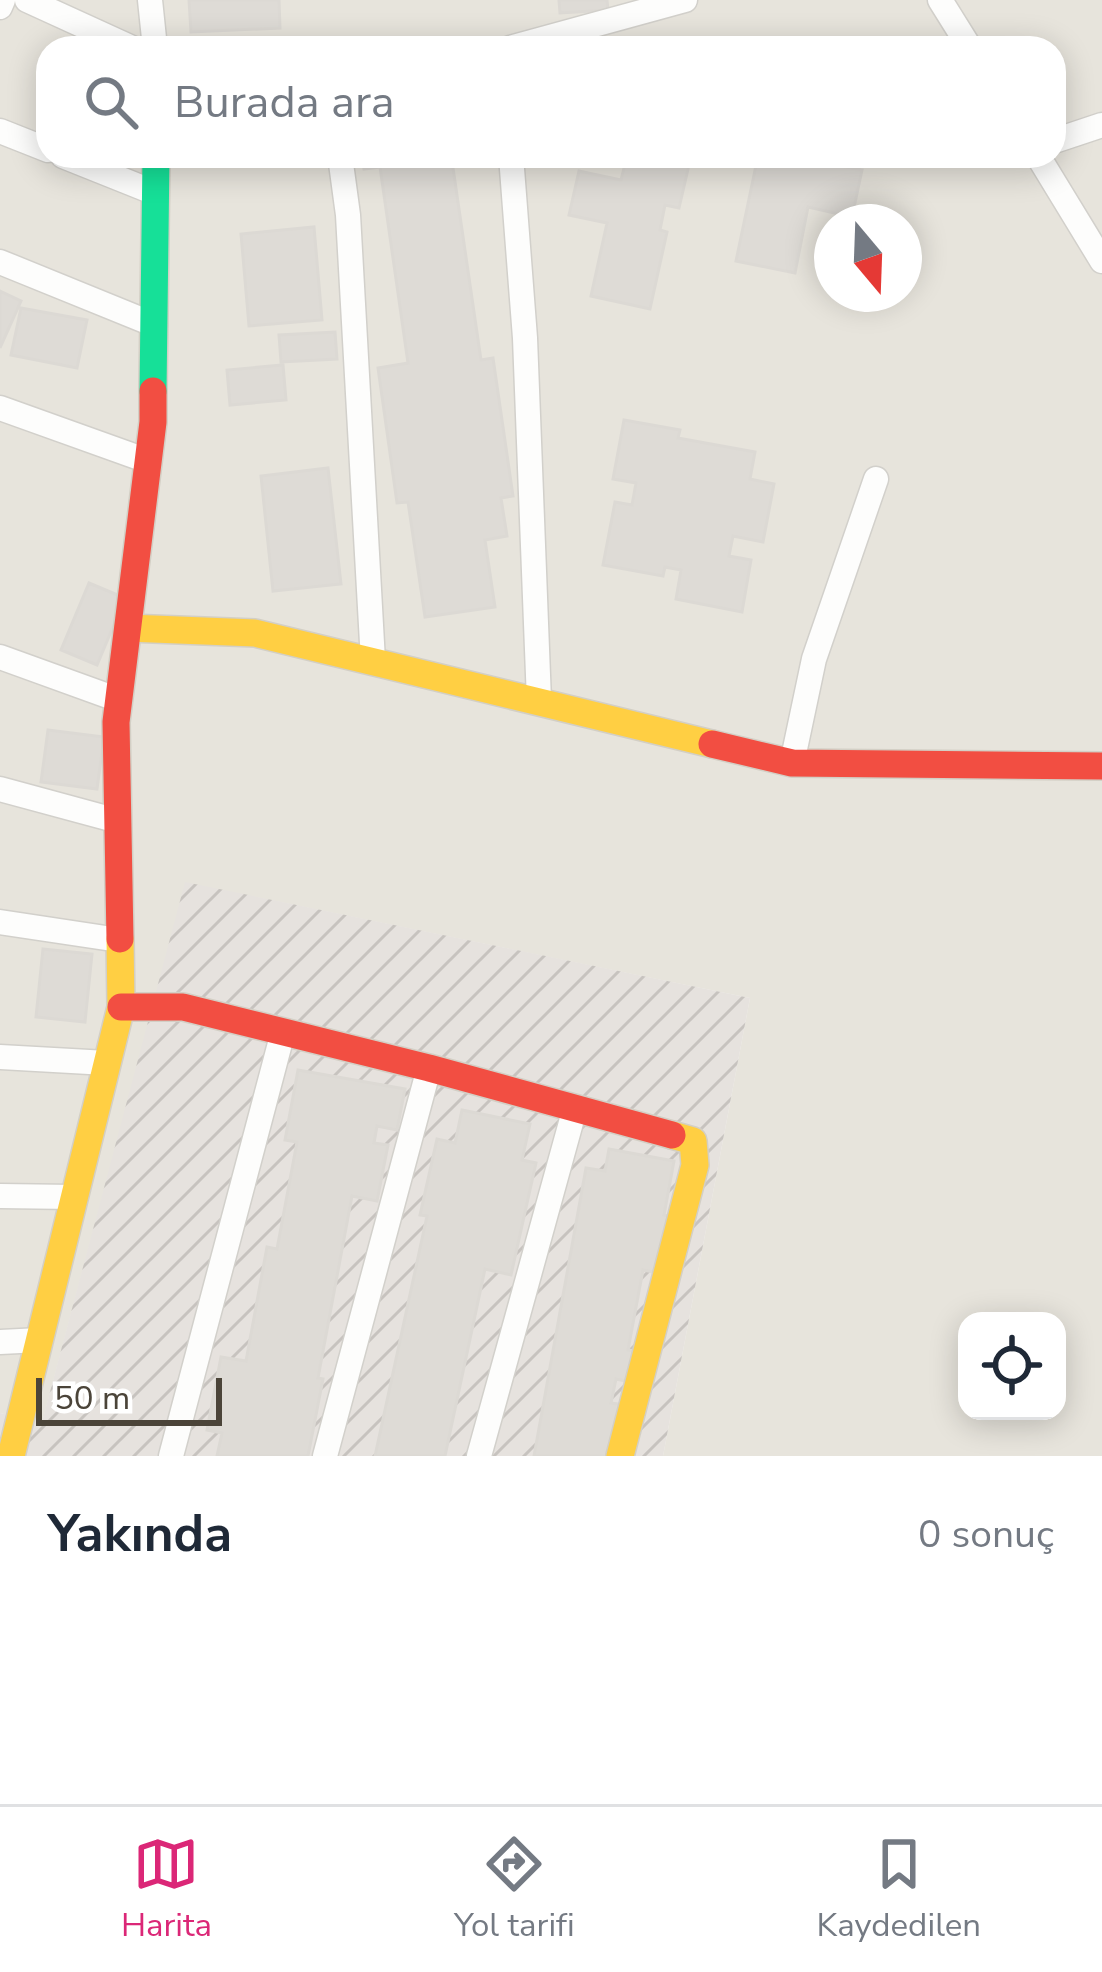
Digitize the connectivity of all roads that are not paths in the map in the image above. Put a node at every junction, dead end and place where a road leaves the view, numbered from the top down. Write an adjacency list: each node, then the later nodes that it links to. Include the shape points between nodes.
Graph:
1 (26, 0): 5 (street)
2 (150, 0): 6 (street)
3 (685, 0): 7 (street)
4 (940, 0): 8 (street)
5 (106, 36)
6 (154, 36)
7 (554, 36)
8 (962, 36)
9 (1102, 125): 11 (street)
10 (0, 131): 12 (street)
11 (1066, 137)
12 (36, 145)
13 (93, 168): 18 (street)
14 (154, 168): 18 (street)
15 (342, 168): 27 (street)
16 (512, 168): 29 (street)
17 (1045, 168): 19 (street)
18 (153, 192): 21 (street)
19 (1102, 261)
20 (0, 262): 21 (street)
21 (155, 325): 23 (street)
22 (0, 408): 23 (street)
23 (148, 461): 25 (street)
24 (876, 479): 30 (street, via 814,659)
25 (128, 628): 27 (street, via 255,632); 28 (street)
26 (0, 657): 28 (street)
27 (374, 661): 29 (street)
28 (119, 700): 33 (street)
29 (539, 701): 30 (street)
30 (792, 763): 31 (street)
31 (1102, 766)
32 (0, 789): 33 (street)
33 (118, 821): 35 (street)
34 (0, 922): 35 (street)
35 (119, 940): 36 (street)
36 (121, 1007): 37 (street, via 183,1007); 39 (street)
37 (283, 1032): 40 (street); 47 (street)
38 (0, 1057): 39 (street)
39 (107, 1063): 43 (street)
40 (429, 1068): 41 (street); 48 (street)
41 (575, 1108): 49 (street); 50 (street, via 693,1141 695,1165)
42 (0, 1196): 43 (street)
43 (74, 1197): 44 (street)
44 (40, 1340): 45 (street); 46 (street)
45 (0, 1342)
46 (20, 1454)
47 (171, 1456)
48 (326, 1456)
49 (478, 1456)
50 (620, 1456)

